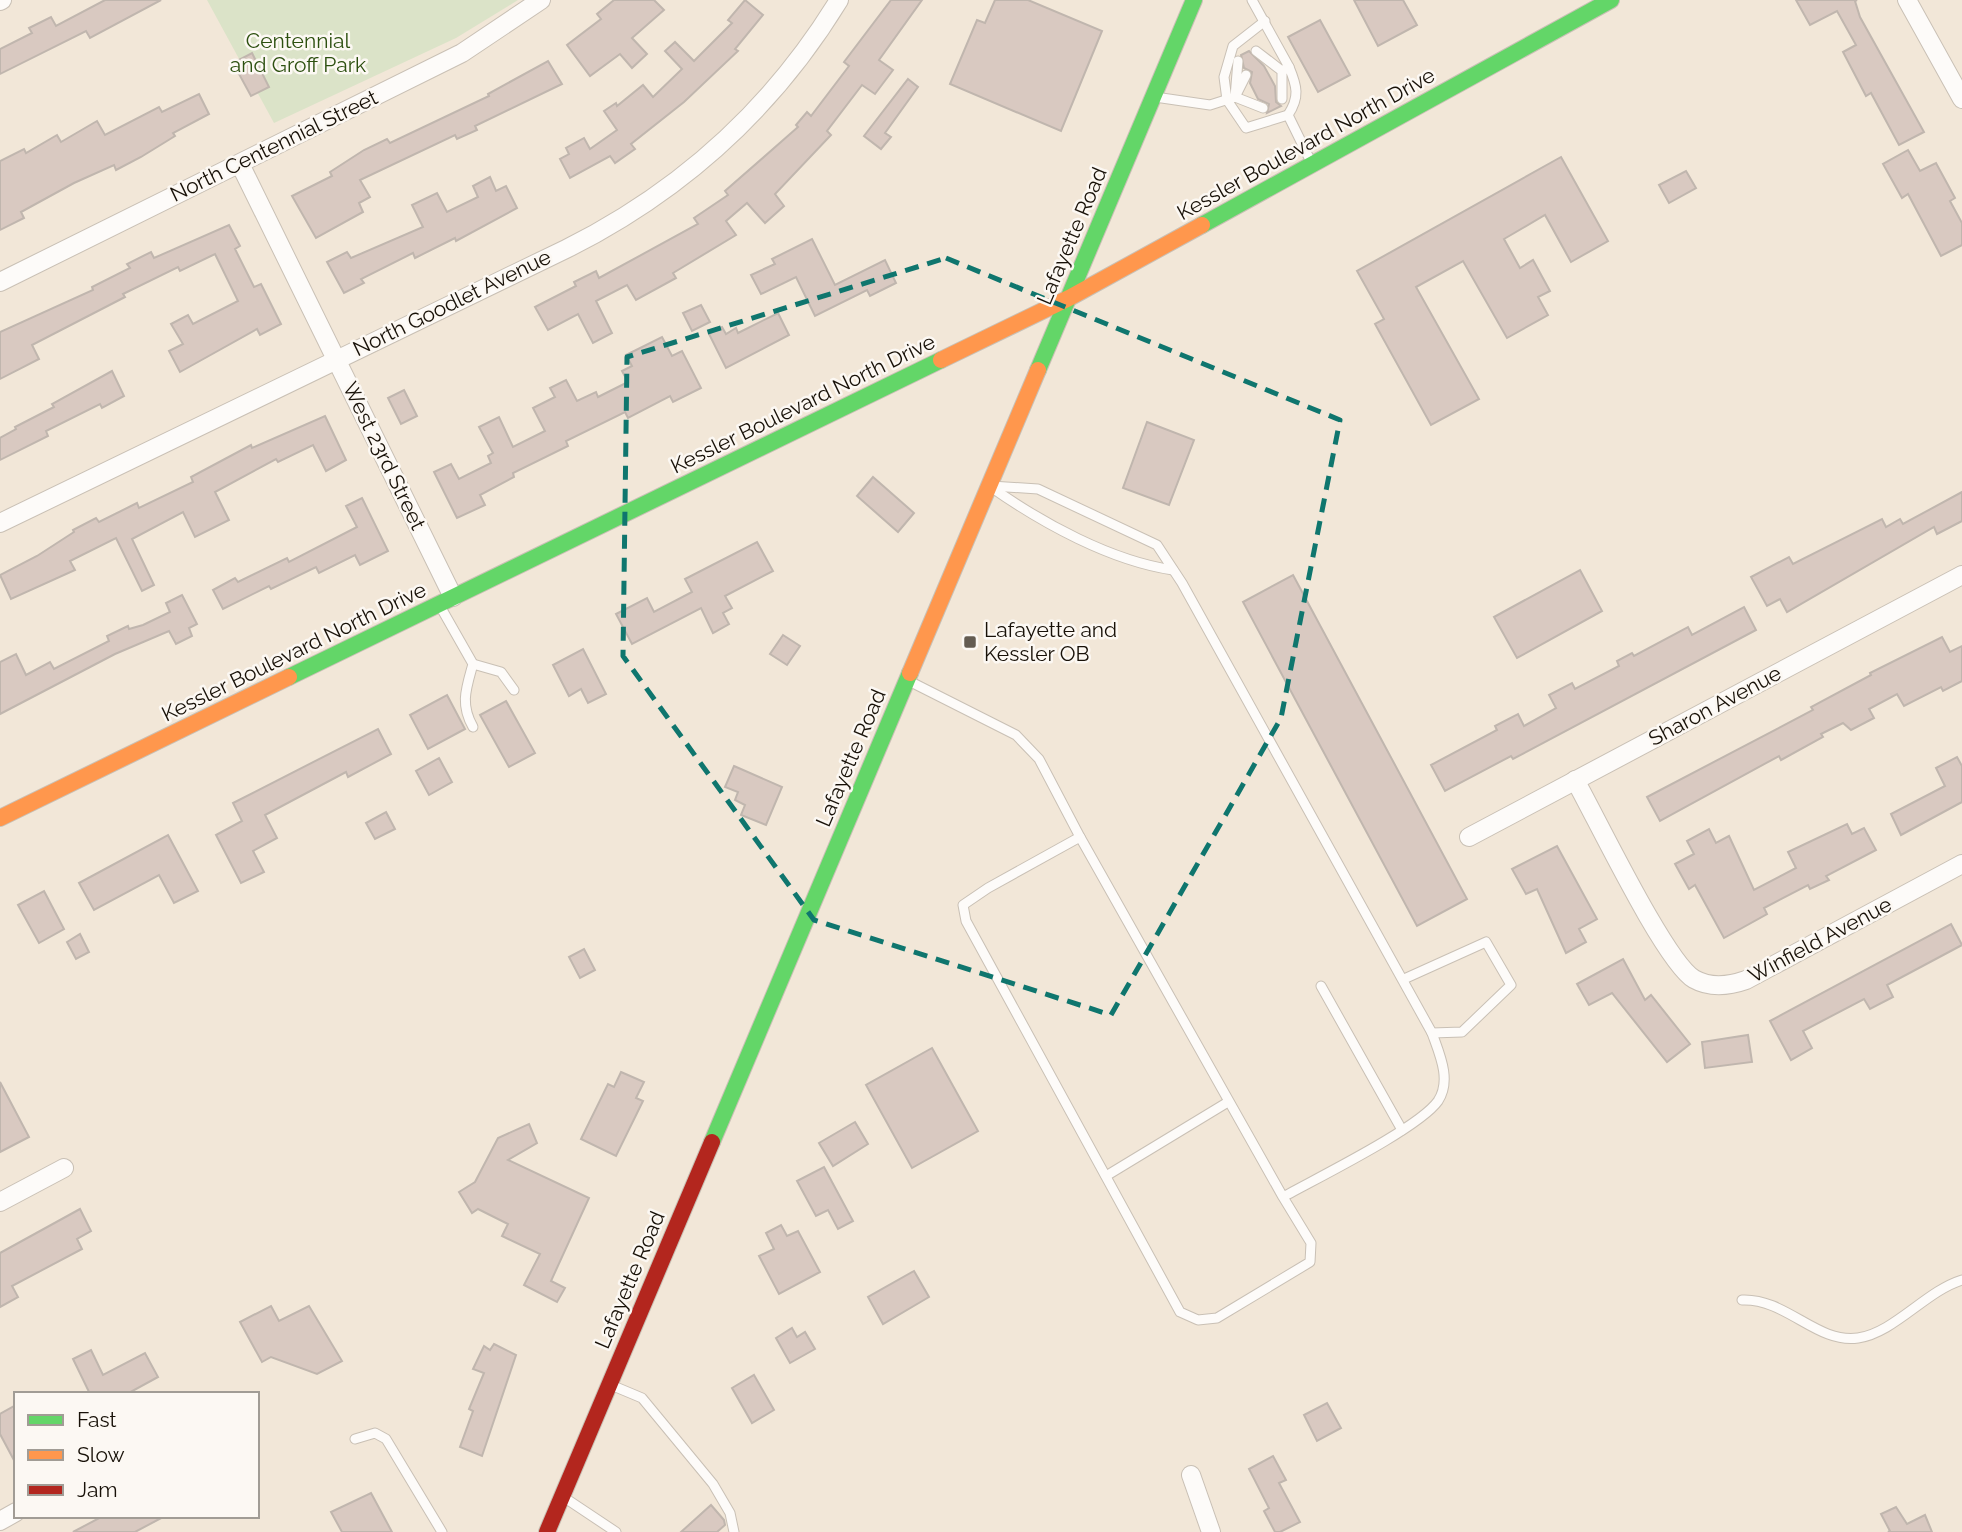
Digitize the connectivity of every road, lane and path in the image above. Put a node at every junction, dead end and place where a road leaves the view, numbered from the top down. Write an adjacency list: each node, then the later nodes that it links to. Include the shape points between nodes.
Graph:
1 (541, 0): 21 (street, North Centennial Street, via 462,53)
2 (839, 0): 25 (street, North Goodlet Avenue, via 767,98 717,148 657,196 582,241)
3 (1194, 0): 14 (main road, Lafayette Road)
4 (1252, 0): 7 (lane)
5 (1611, 0): 22 (main road, Kessler Boulevard North Drive)
6 (1908, 0): 18 (street)
7 (1265, 21): 11 (lane); 16 (lane, via 1233,46 1224,78)
8 (1256, 51): 11 (lane)
9 (1238, 61): 16 (lane)
10 (1264, 65): 11 (lane)
11 (1285, 69): 13 (lane); 17 (lane); 20 (lane, via 1298,87)
12 (1246, 75): 16 (lane)
13 (1275, 87)
14 (1153, 97): 16 (lane, via 1210,105); 24 (main road, Lafayette Road)
15 (1257, 97): 16 (lane)
16 (1231, 98): 19 (lane); 20 (lane, via 1246,128)
17 (1282, 99)
18 (1962, 99)
19 (1263, 108)
20 (1288, 115): 22 (lane)
21 (240, 163): 23 (street, North Centennial Street); 25 (street, West 23rd Street)
22 (1312, 164): 24 (main road, Kessler Boulevard North Drive)
23 (0, 282)
24 (1069, 298): 26 (main road, Lafayette Road); 30 (main road, Kessler Boulevard North Drive)
25 (336, 359): 27 (street, North Goodlet Avenue); 30 (street, West 23rd Street)
26 (989, 486): 28 (lane, via 1036,519 1147,567); 28 (lane, via 1038,489 1157,545); 32 (main road, Lafayette Road)
27 (0, 523)
28 (1173, 570): 40 (lane)
29 (1962, 575): 35 (street, Sharon Avenue)
30 (446, 601): 31 (lane); 36 (main road, Kessler Boulevard North Drive)
31 (473, 664): 33 (lane, via 501,672); 34 (lane, via 463,694 465,713)
32 (907, 680): 37 (lane, via 1016,735 1039,758); 51 (main road, Lafayette Road)
33 (514, 690)
34 (473, 727)
35 (1575, 780): 38 (street, Sharon Avenue); 39 (street, Winfield Avenue, via 1675,962 1703,983 1729,985 1746,980)
36 (0, 818)
37 (1080, 837): 43 (lane); 46 (lane, via 963,905 966,921)
38 (1469, 837)
39 (1962, 864)
40 (1404, 979): 42 (lane); 42 (lane, via 1486,942 1511,985 1462,1032)
41 (1321, 986): 44 (lane)
42 (1432, 1033): 44 (lane, via 1445,1082 1438,1100)
43 (1228, 1102): 46 (lane); 47 (lane)
44 (1402, 1130): 47 (lane)
45 (64, 1168): 48 (street)
46 (1106, 1176): 47 (lane, via 1180,1312 1198,1320 1217,1318 1310,1262 1311,1243)
47 (1283, 1197)
48 (0, 1202)
49 (1962, 1280): 50 (lane, via 1873,1334 1858,1338 1830,1335 1776,1305)
50 (1742, 1300)
51 (609, 1384): 54 (main road, Lafayette Road); 58 (lane, via 642,1398 713,1484 730,1513)
52 (355, 1438): 55 (lane, via 375,1433 386,1439)
53 (1191, 1475): 59 (street)
54 (562, 1496): 56 (main road, Lafayette Road); 57 (lane)
55 (442, 1532)
56 (547, 1532)
57 (616, 1532)
58 (734, 1532)
59 (1211, 1532)

